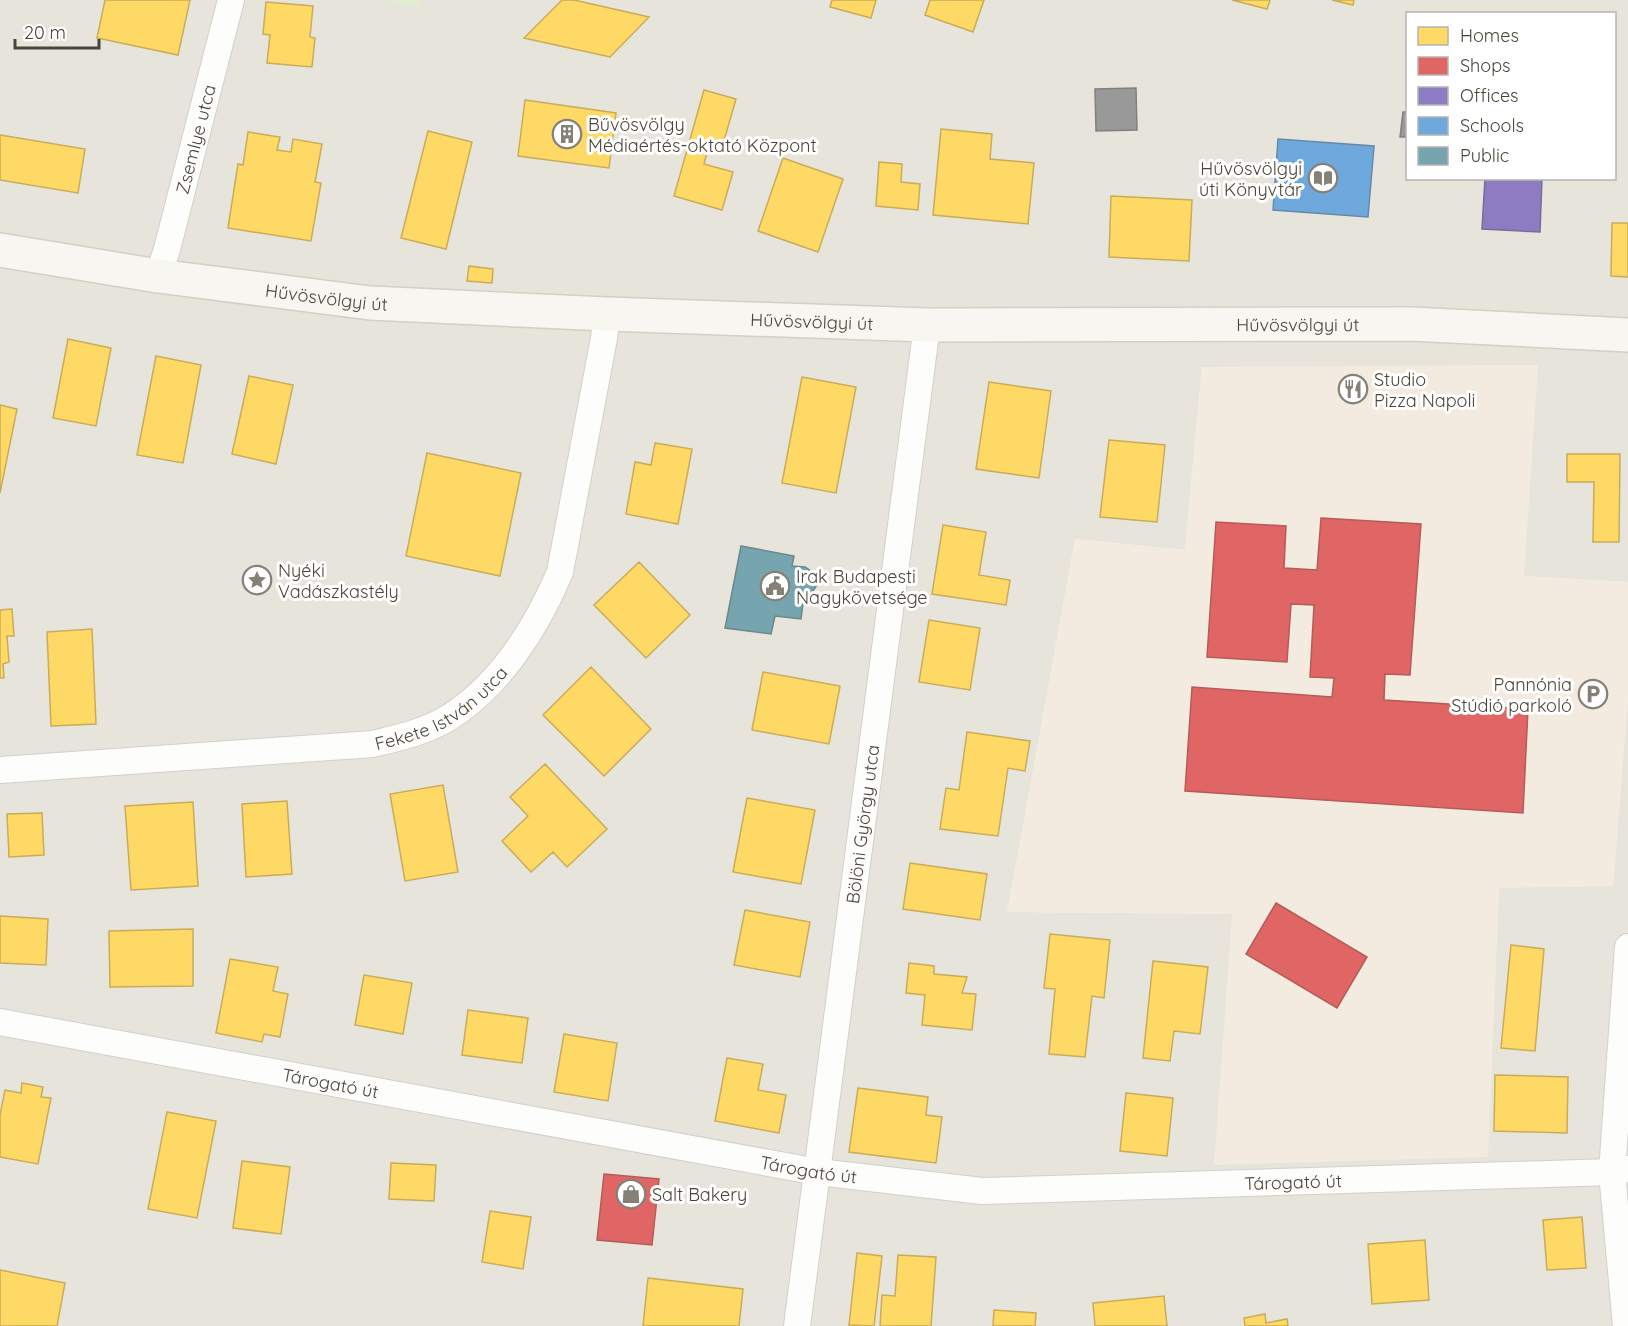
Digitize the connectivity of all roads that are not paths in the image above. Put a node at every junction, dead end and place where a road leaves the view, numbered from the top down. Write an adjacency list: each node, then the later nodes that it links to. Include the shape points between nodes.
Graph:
1 (231, 0): 3 (street, Zsemlye utca)
2 (0, 250): 3 (main road, Hűvösvölgyi út)
3 (158, 276): 4 (main road, Hűvösvölgyi út, via 369,303)
4 (606, 314): 5 (main road, Hűvösvölgyi út); 7 (street, Fekete István utca, via 560,572 524,641 472,699 443,720 411,735 373,744)
5 (927, 325): 6 (main road, Hűvösvölgyi út, via 1411,324); 11 (street, Bölöni György utca)
6 (1628, 335)
7 (0, 770)
8 (1628, 947): 10 (street)
9 (0, 1022): 11 (street, Tárogató út)
10 (1620, 1170): 11 (street, Tárogató út, via 981,1191); 13 (street)
11 (818, 1172): 12 (street, Bölöni György utca)
12 (797, 1326)
13 (1626, 1326)

